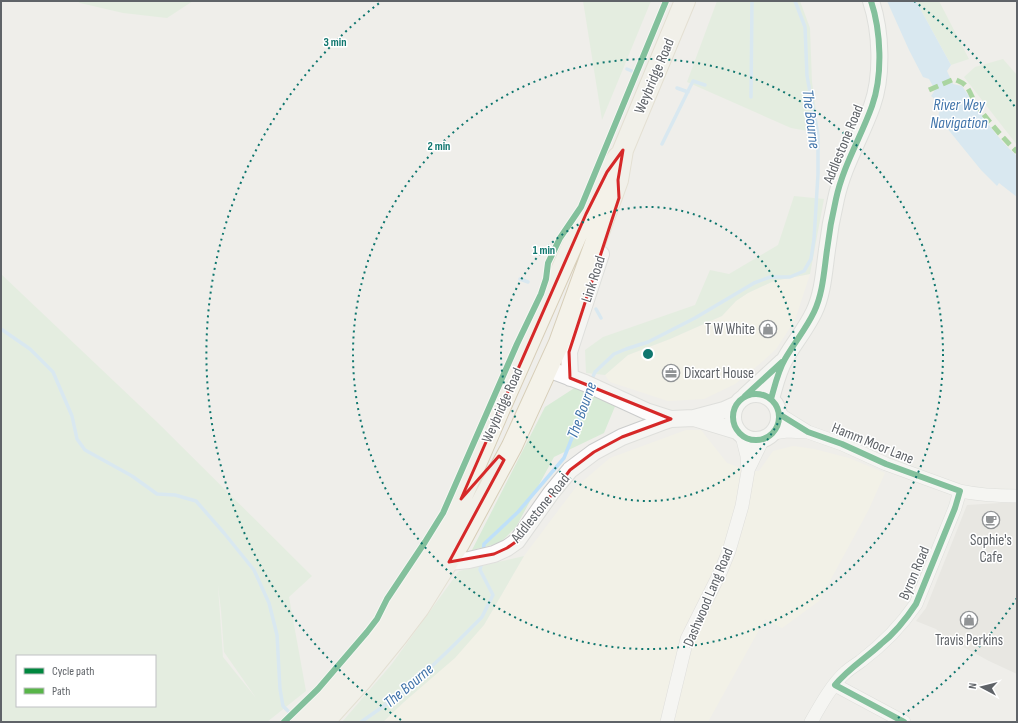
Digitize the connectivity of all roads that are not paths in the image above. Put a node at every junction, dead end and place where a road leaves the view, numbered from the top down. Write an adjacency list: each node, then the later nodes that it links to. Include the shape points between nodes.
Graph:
1 (685, 1): 3 (main road, Weybridge Road)
2 (871, 1): 5 (street, Addlestone Road, via 880,50 878,83 873,104 836,198 820,294 812,316)
3 (623, 150): 4 (main road, Weybridge Road); 19 (main road, Weybridge Road, via 586,214)
4 (618, 180): 6 (main road, Weybridge Road); 7 (street, Link Road, via 619,198 569,352)
5 (786, 359): 8 (street, Addlestone Road); 9 (street, Addlestone Road)
6 (548, 369): 7 (street); 19 (main road, via 539,368 534,371 494,455); 20 (main road, Weybridge Road, via 512,446)
7 (584, 383): 12 (street, via 646,411)
8 (771, 399): 9 (street, via 766,395 751,394); 10 (street)
9 (740, 400): 11 (street, Addlestone Road, via 724,410); 14 (street, via 732,413 732,420)
10 (779, 414): 13 (street, Hamm Moor Lane); 15 (street, via 778,423)
11 (694, 418): 12 (street, Addlestone Road); 14 (street, Addlestone Road)
12 (671, 419): 20 (street, Addlestone Road, via 622,437 594,452 570,470 517,541 507,548 476,559)
13 (808, 432): 15 (street, Hamm Moor Lane, via 786,431); 17 (street, Hamm Moor Lane)
14 (740, 434): 15 (street, via 752,440); 16 (street, Dashwood Lang Road, via 747,456)
15 (768, 436): 16 (street, Dashwood Lang Road)
16 (748, 471): 24 (street, Dashwood Lang Road, via 742,506 729,551 687,639)
17 (960, 491): 18 (street, Hamm Moor Lane); 21 (street, Byron Road, via 916,604 883,643 846,672)
18 (1017, 496)
19 (461, 499): 22 (main road, Weybridge Road, via 410,588 382,628 343,677)
20 (449, 562): 23 (main road, Weybridge Road, via 397,637)
21 (835, 685): 25 (street, Byron Road); 26 (street)
22 (301, 722)
23 (324, 722)
24 (667, 722)
25 (811, 722)
26 (904, 722)

